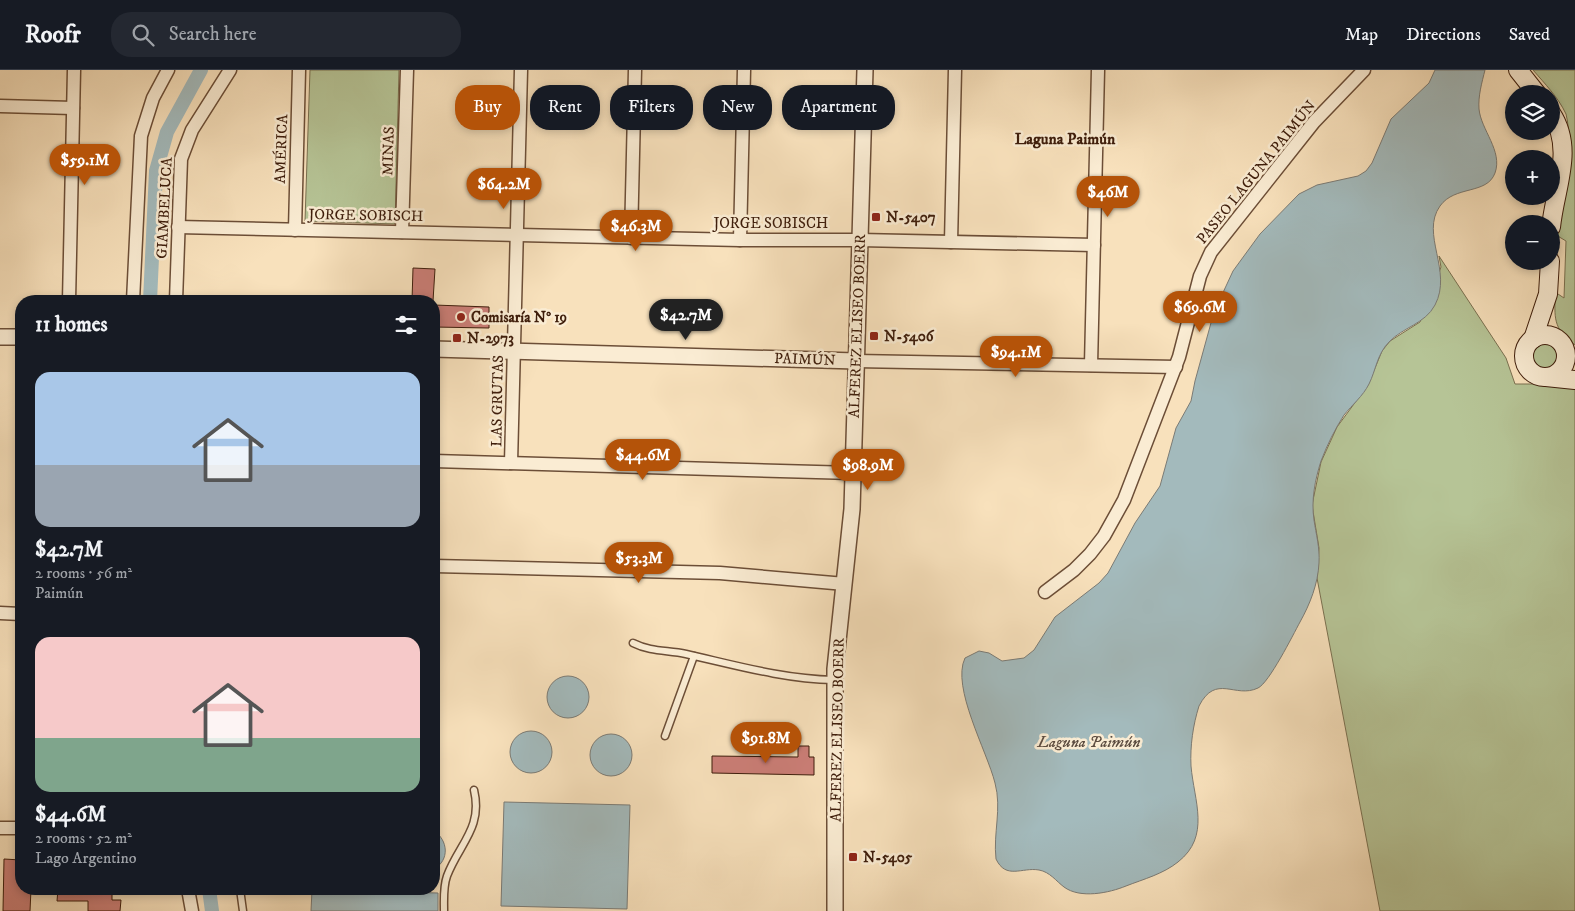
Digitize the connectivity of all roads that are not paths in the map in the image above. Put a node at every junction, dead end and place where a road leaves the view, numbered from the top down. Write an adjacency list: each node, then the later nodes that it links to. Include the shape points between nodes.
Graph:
1 (74, 70): 16 (street)
2 (168, 70): 30 (street, via 153,98 141,136)
3 (230, 70): 19 (street, GIAMBELUCA, via 185,144)
4 (299, 70): 20 (street, AMÉRICA)
5 (407, 70): 21 (street, MINAS)
6 (520, 70): 22 (street, LAS GRUTAS)
7 (635, 70): 23 (street)
8 (744, 70): 24 (street)
9 (865, 70): 25 (street, ALFEREZ ELISEO BOERR)
10 (955, 70): 26 (street)
11 (1098, 70): 27 (street)
12 (1364, 70): 41 (street, PASEO LAGUNA PAIMÚN, via 1314,122 1211,252 1200,276)
13 (1518, 70): 14 (main road)
14 (1529, 85)
15 (0, 106): 16 (street)
16 (73, 108): 29 (street)
17 (1560, 129): 18 (main road, via 1565,151)
18 (1553, 215)
19 (178, 227): 20 (street, JORGE SOBISCH); 31 (street, GIAMBELUCA)
20 (295, 230): 21 (street, JORGE SOBISCH)
21 (402, 232): 22 (street, JORGE SOBISCH)
22 (517, 235): 23 (street, JORGE SOBISCH); 38 (street, LAS GRUTAS)
23 (631, 238): 24 (street, JORGE SOBISCH)
24 (740, 240): 25 (street, JORGE SOBISCH)
25 (860, 240): 26 (street, JORGE SOBISCH); 39 (street, ALFEREZ ELISEO BOERR)
26 (951, 242): 27 (street, JORGE SOBISCH)
27 (1094, 244): 40 (street)
28 (1549, 270): 32 (main road)
29 (69, 295)
30 (133, 295)
31 (176, 295)
32 (1547, 302): 35 (main road); 36 (main road, via 1546,314)
33 (0, 336): 34 (street)
34 (15, 337)
35 (1533, 339): 36 (main road, via 1544,335); 42 (main road, via 1526,350 1526,362 1533,373)
36 (1563, 344): 42 (main road, via 1566,356 1562,368 1558,373)
37 (440, 349): 38 (street, PAIMÚN)
38 (514, 351): 39 (street, PAIMÚN); 45 (street, LAS GRUTAS)
39 (856, 361): 40 (street, PAIMÚN); 46 (street, ALFEREZ ELISEO BOERR)
40 (1091, 365): 41 (street, PAIMÚN)
41 (1176, 367): 49 (street, PASEO LAGUNA PAIMÚN, via 1124,500 1111,525 1082,562)
42 (1545, 377): 43 (main road)
43 (1575, 380)
44 (440, 461): 45 (street)
45 (511, 464): 46 (street)
46 (853, 473): 48 (street, ALFEREZ ELISEO BOERR)
47 (440, 566): 48 (street, via 720,573)
48 (845, 584): 54 (street, ALFEREZ ELISEO BOERR)
49 (1046, 592)
50 (0, 613): 51 (street)
51 (15, 614)
52 (633, 643): 53 (lane, via 652,651)
53 (694, 656): 54 (lane, via 783,677); 55 (lane)
54 (835, 680): 64 (street, ALFEREZ ELISEO BOERR)
55 (665, 736)
56 (474, 790): 63 (lane, via 476,820 446,878)
57 (0, 828): 58 (street)
58 (15, 828)
59 (189, 895): 61 (street)
60 (241, 895): 62 (lane)
61 (192, 911)
62 (243, 911)
63 (444, 911)
64 (836, 911)

